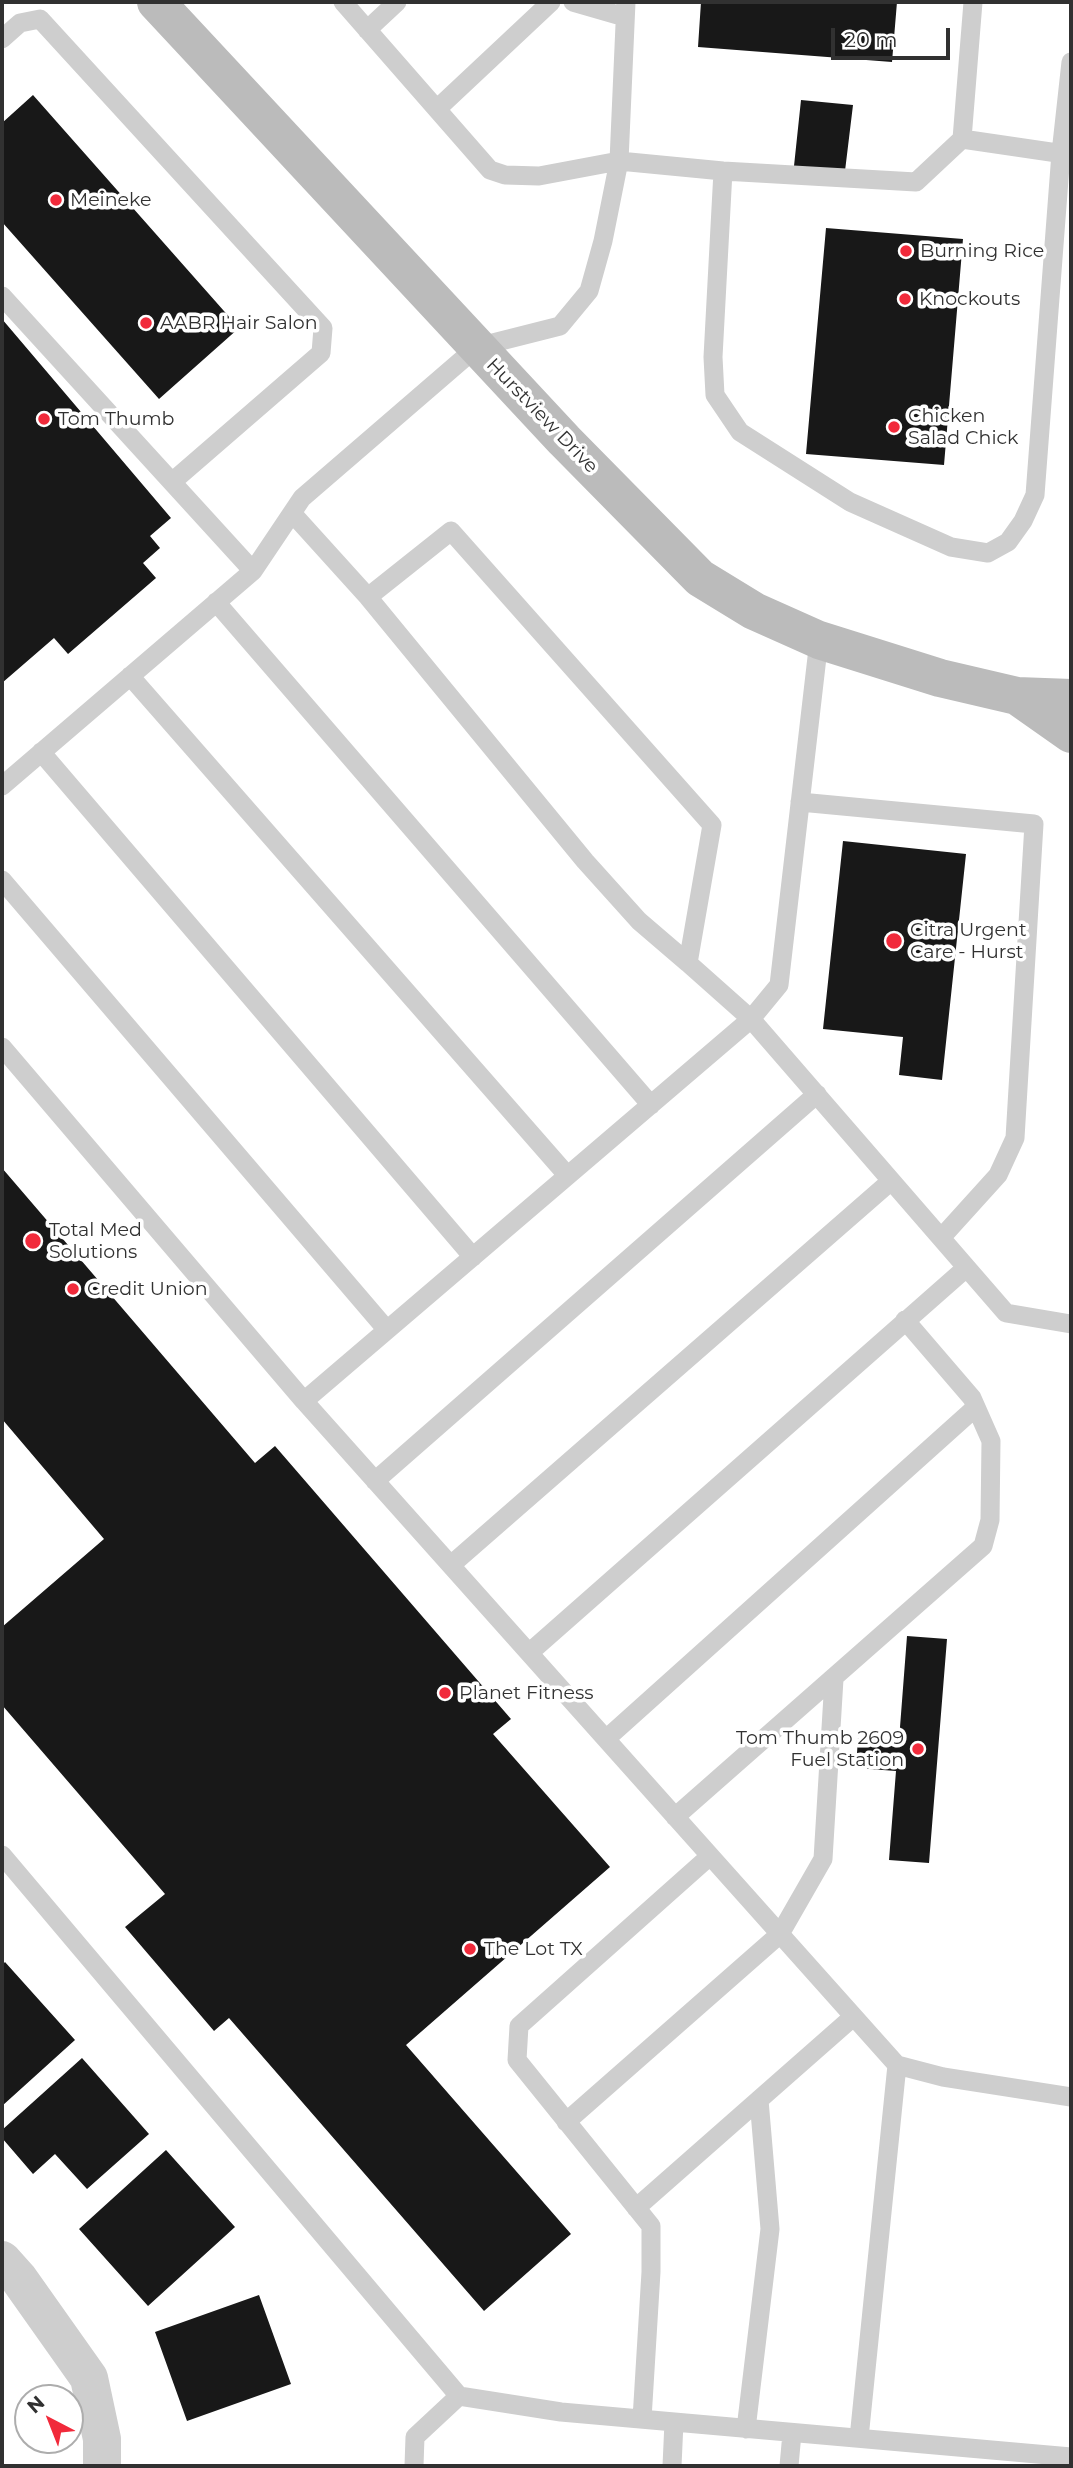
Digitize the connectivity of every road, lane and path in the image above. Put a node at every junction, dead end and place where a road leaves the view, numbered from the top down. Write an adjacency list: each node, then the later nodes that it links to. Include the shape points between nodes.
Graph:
1 (156, 2): 17 (main road, Hurstview Drive)
2 (343, 2): 8 (lane)
3 (397, 2): 8 (lane)
4 (551, 2): 11 (lane)
5 (573, 2): 7 (lane)
6 (973, 2): 12 (lane)
7 (625, 10): 14 (lane)
8 (368, 30): 11 (lane)
9 (2, 38): 18 (lane, via 20,23 40,19 323,328 321,353)
10 (1071, 62): 13 (lane)
11 (437, 109): 14 (lane, via 490,170 505,176 539,176)
12 (962, 139): 13 (lane); 15 (lane, via 916,182)
13 (1066, 154): 15 (lane, via 1035,495 1008,542 988,553 951,547 850,502 740,432 715,395)
14 (619, 161): 15 (lane); 17 (lane, via 589,290 560,326)
15 (723, 171)
16 (2, 296): 18 (lane)
17 (477, 347): 19 (lane, via 302,498); 23 (main road, Hurstview Drive, via 700,578 754,611)
18 (172, 482): 20 (lane)
19 (292, 513): 20 (lane); 21 (lane)
20 (253, 570): 22 (lane)
21 (368, 597): 32 (lane, via 585,861 639,921); 32 (lane, via 451,531 712,825)
22 (216, 602): 24 (lane); 36 (lane)
23 (818, 640): 25 (main road, Hurstview Drive, via 940,678); 30 (lane)
24 (130, 676): 28 (lane); 37 (lane)
25 (1017, 696): 26 (main road, Hurstview Drive); 27 (main road, Hurstview Drive)
26 (1071, 698)
27 (1071, 734)
28 (41, 752): 29 (lane); 40 (lane)
29 (2, 786)
30 (800, 802): 33 (lane, via 779,985); 39 (lane, via 1034,824 1015,1138 998,1175)
31 (2, 880): 44 (lane)
32 (688, 963): 33 (lane)
33 (751, 1019): 35 (lane); 36 (lane)
34 (2, 1047): 45 (lane)
35 (817, 1094): 38 (lane); 47 (lane)
36 (650, 1105): 37 (lane)
37 (567, 1175): 40 (lane)
38 (891, 1181): 39 (lane); 48 (lane)
39 (941, 1238): 41 (lane)
40 (472, 1257): 44 (lane)
41 (966, 1268): 42 (lane); 43 (lane, via 1006,1313)
42 (905, 1320): 46 (lane); 49 (lane)
43 (1071, 1324)
44 (387, 1330): 45 (lane)
45 (304, 1401): 47 (lane)
46 (976, 1407): 50 (lane, via 991,1441 990,1520 983,1546); 51 (lane)
47 (375, 1481): 48 (lane)
48 (451, 1565): 49 (lane)
49 (529, 1653): 51 (lane)
50 (834, 1679): 52 (lane); 55 (lane, via 823,1859)
51 (606, 1739): 52 (lane)
52 (675, 1817): 54 (lane)
53 (2, 1855): 63 (lane)
54 (710, 1856): 55 (lane); 60 (lane, via 519,2026 517,2060)
55 (780, 1934): 56 (lane); 60 (lane)
56 (853, 2017): 57 (lane); 59 (lane)
57 (897, 2065): 58 (lane); 68 (lane)
58 (1071, 2097)
59 (759, 2099): 61 (lane); 66 (lane, via 770,2230)
60 (566, 2122): 61 (lane)
61 (636, 2208): 64 (lane, via 651,2226)
62 (2, 2260): 70 (street, via 89,2378 102,2439)
63 (459, 2396): 64 (lane); 71 (lane, via 415,2437)
64 (642, 2419): 65 (lane)
65 (674, 2422): 66 (lane); 72 (lane)
66 (746, 2428): 67 (lane)
67 (792, 2433): 68 (lane); 73 (lane)
68 (859, 2438): 69 (lane)
69 (1071, 2457)
70 (102, 2466)
71 (414, 2466)
72 (671, 2466)
73 (789, 2466)

